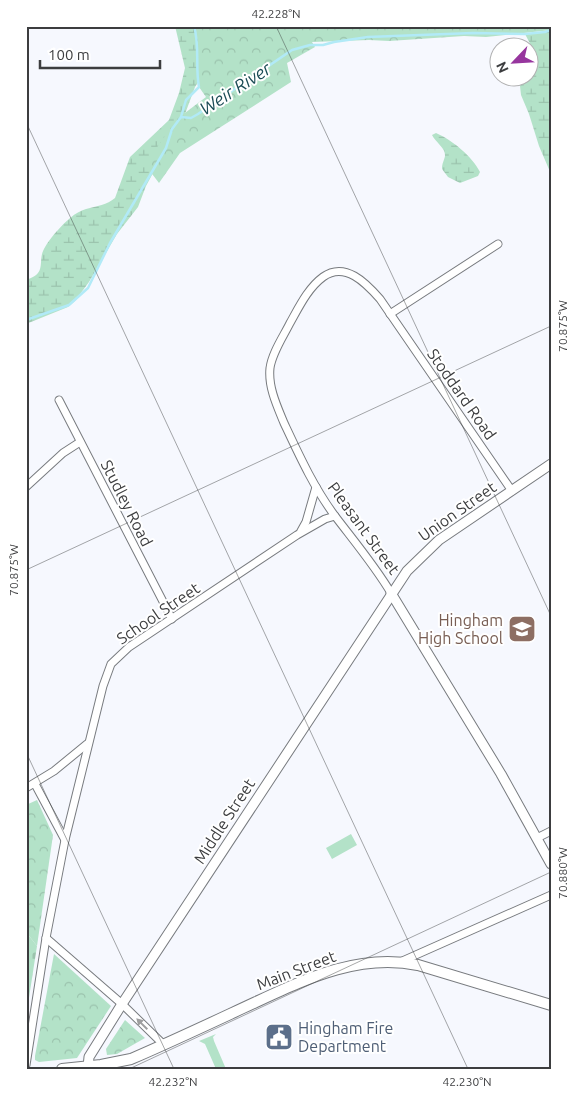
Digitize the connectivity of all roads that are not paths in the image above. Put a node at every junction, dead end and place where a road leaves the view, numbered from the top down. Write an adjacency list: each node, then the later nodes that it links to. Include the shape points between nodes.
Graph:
1 (498, 244): 2 (street)
2 (390, 314): 7 (street, Pleasant Street, via 356,276 341,271 331,272 307,294 274,355 270,375 275,398); 8 (street, Stoddard Road)
3 (59, 400): 4 (street, Studley Road)
4 (80, 442): 6 (street); 12 (street, Studley Road)
5 (551, 464): 8 (street, Union Street)
6 (26, 487)
7 (316, 487): 9 (street, Pleasant Street); 10 (street, School Street, via 306,522)
8 (512, 491): 11 (street, Union Street, via 428,549)
9 (335, 516): 10 (street, School Street); 11 (street, Pleasant Street)
10 (297, 535): 12 (street, School Street)
11 (391, 593): 17 (street, Pleasant Street); 23 (street, Middle Street)
12 (172, 619): 13 (street, School Street, via 129,647 111,664)
13 (89, 742): 14 (street); 18 (street, School Street)
14 (35, 784): 15 (street); 18 (street)
15 (26, 788)
16 (551, 831): 17 (street)
17 (537, 838): 19 (street, Pleasant Street)
18 (65, 840): 21 (street, School Street)
19 (551, 864)
20 (551, 895): 22 (street)
21 (46, 938): 23 (street); 26 (street, School Street)
22 (399, 962): 24 (main road, Main Street); 25 (main road, Main Street, via 368,962 331,970)
23 (122, 1004): 25 (street, one-way to 23); 27 (street, Middle Street, via 89,1057)
24 (551, 1006)
25 (163, 1044): 27 (main road, Main Street, via 123,1061)
26 (26, 1065)
27 (88, 1068): 28 (main road, Main Street)
28 (62, 1069)

